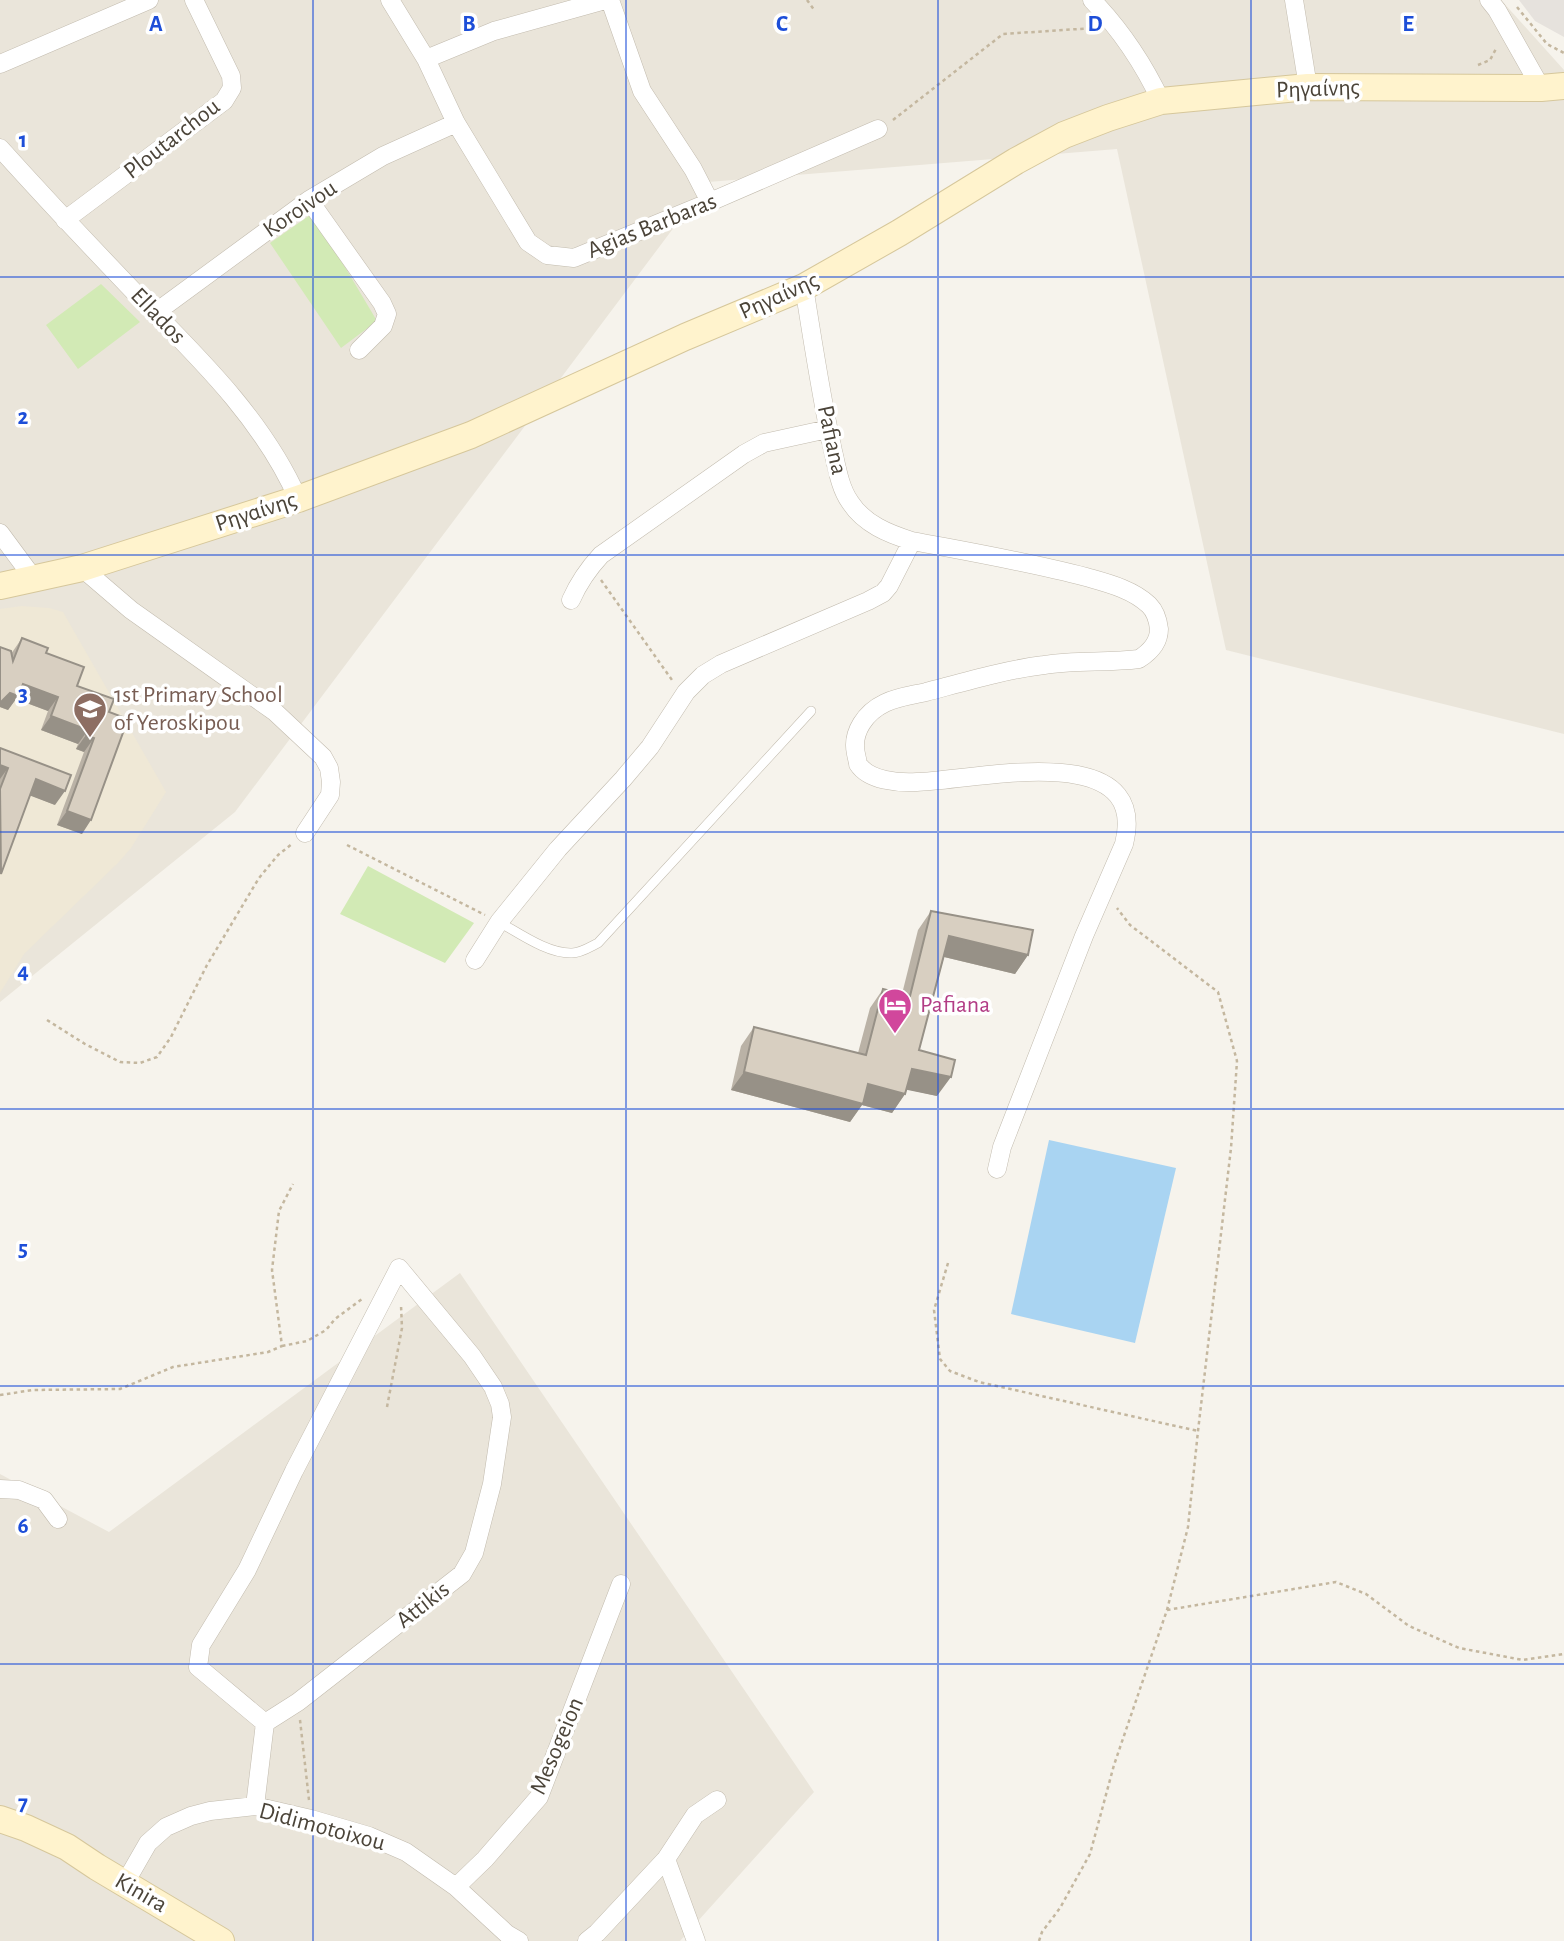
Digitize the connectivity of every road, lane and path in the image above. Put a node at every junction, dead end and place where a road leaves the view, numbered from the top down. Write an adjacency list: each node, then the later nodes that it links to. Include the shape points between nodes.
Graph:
1 (149, 0): 15 (street)
2 (194, 0): 25 (street, Ploutarchou, via 231,76 232,88 223,101)
3 (390, 0): 14 (street, Agias Barbaras)
4 (607, 0): 14 (street, via 494,31); 24 (street, via 642,91)
5 (807, 0): 10 (path)
6 (1092, 0): 11 (street)
7 (1294, 0): 17 (street)
8 (1489, 0): 18 (street)
9 (1511, 0): 13 (path, via 1547,44)
10 (814, 11)
11 (1113, 27): 19 (street, via 1148,73); 21 (path, via 1003,34)
12 (1499, 39): 16 (path, via 1490,60)
13 (1564, 52)
14 (426, 59): 20 (street, Agias Barbaras)
15 (0, 64)
16 (1477, 66)
17 (1308, 87): 18 (street, Ρηγαίνης); 19 (street, Ρηγαίνης)
18 (1552, 87)
19 (1161, 101): 26 (street, Ρηγαίνης, via 1065,135)
20 (456, 123): 23 (street, Koroivou, via 383,156); 24 (street, Agias Barbaras, via 528,242 547,255 573,258)
21 (878, 130): 24 (street, Agias Barbaras)
22 (0, 148): 25 (street, Ellados)
23 (309, 200): 27 (street, Koroivou); 28 (street, via 387,314 383,326)
24 (710, 202)
25 (65, 220): 27 (street, Ellados)
26 (804, 287): 29 (street, Pafiana); 30 (street, Ρηγαίνης, via 471,435)
27 (155, 313): 30 (street, Ellados, via 243,411 283,468)
28 (359, 350)
29 (828, 429): 32 (street, Pafiana, via 849,502 874,525); 33 (street, via 753,448)
30 (298, 499): 34 (street, Ρηγαίνης)
31 (0, 533): 35 (street)
32 (912, 541): 38 (street, via 883,593 721,664); 42 (street, Pafiana, via 1044,566 1117,586 1155,612 1159,635 1149,653 1139,659 1045,664 935,690 885,703 856,731 858,764 887,780 1048,773 1102,781 1122,801 1128,829)
33 (591, 566): 37 (street); 38 (path)
34 (82, 568): 35 (street, Ρηγαίνης); 40 (street, via 131,610 275,712 323,757 329,768 330,795)
35 (34, 579): 36 (street, Ρηγαίνης)
36 (0, 586)
37 (571, 600)
38 (683, 697): 43 (street, via 650,747)
39 (811, 711): 43 (lane, via 598,943 571,953 540,945)
40 (305, 833): 45 (path, via 259,878 157,1056 140,1063 120,1062)
41 (347, 845): 43 (path)
42 (1104, 891): 46 (street, Pafiana); 50 (path, via 1130,925 1219,992 1237,1061)
43 (499, 922): 44 (street)
44 (475, 960)
45 (47, 1020)
46 (997, 1169)
47 (293, 1184): 49 (path, via 279,1211 272,1270 282,1346 173,1367 120,1389)
48 (948, 1263): 50 (path, via 934,1310 940,1359 950,1371 979,1382)
49 (0, 1395)
50 (1198, 1431): 54 (path, via 1188,1527)
51 (0, 1489): 52 (street, via 19,1490 44,1500)
52 (58, 1519)
53 (621, 1584): 66 (street, Mesogeion, via 539,1797)
54 (1167, 1610): 55 (path, via 1336,1582 1366,1594 1409,1626 1459,1648 1523,1660); 71 (path, via 1114,1765 1090,1854)
55 (1564, 1654)
56 (298, 1702): 57 (street, Attikis); 57 (street, Attikis, via 462,1574 474,1553 492,1484 502,1417 493,1387 399,1268 247,1570 201,1645 198,1667); 61 (path)
57 (265, 1723): 59 (street)
58 (718, 1800): 63 (street, via 695,1815)
59 (255, 1806): 61 (street, Didimotoixou); 65 (street, Didimotoixou, via 210,1811 166,1827 148,1843)
60 (0, 1819): 64 (street, Kinira, via 68,1847)
61 (311, 1819): 66 (street, Didimotoixou, via 406,1852)
62 (0, 1837): 64 (street, Kinira, via 65,1862)
63 (666, 1859): 69 (street); 70 (street)
64 (97, 1867): 65 (street, Kinira)
65 (125, 1883): 67 (street, Kinira)
66 (456, 1887): 68 (street, Didimotoixou)
67 (221, 1941)
68 (519, 1941)
69 (587, 1941)
70 (696, 1941)
71 (1038, 1941)

